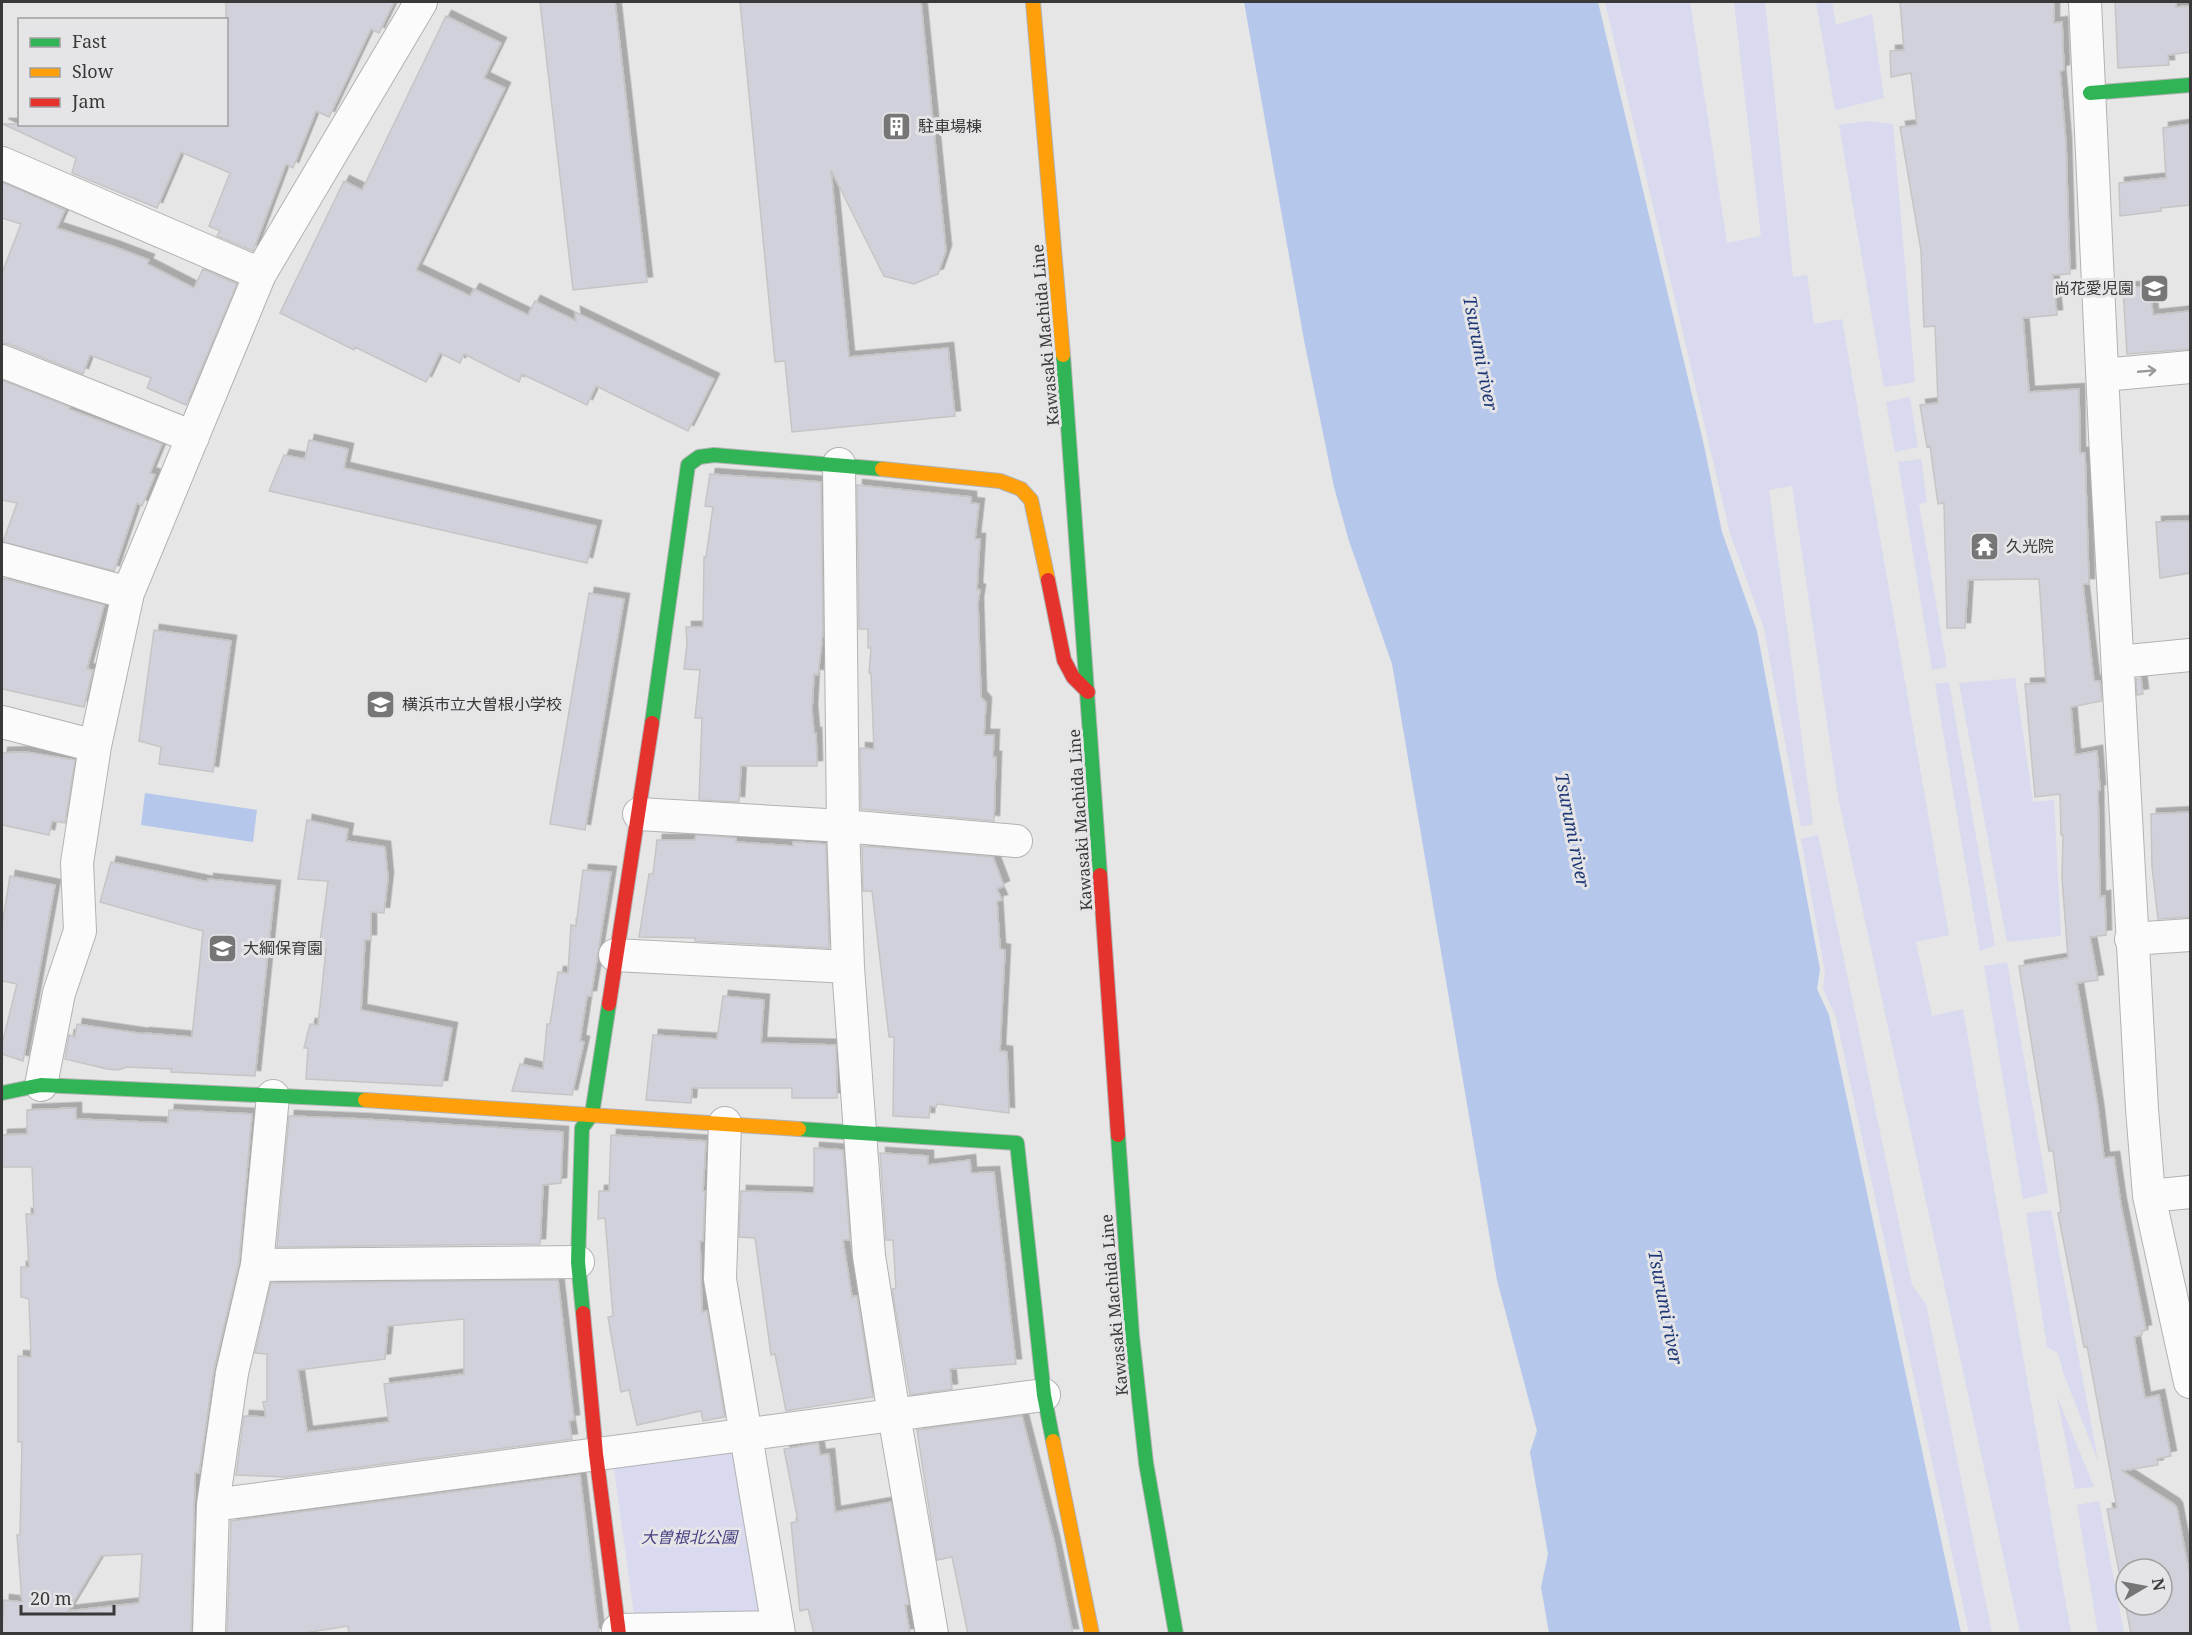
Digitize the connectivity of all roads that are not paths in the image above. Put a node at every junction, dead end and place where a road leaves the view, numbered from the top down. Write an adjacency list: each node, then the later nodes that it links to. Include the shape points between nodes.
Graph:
1 (421, 2): 7 (street)
2 (1033, 2): 17 (street, Kawasaki Machida Line)
3 (2085, 2): 5 (street)
4 (2190, 85): 5 (street)
5 (2090, 93): 10 (street)
6 (2, 163): 7 (street)
7 (260, 274): 11 (street)
8 (2, 361): 11 (street)
9 (2190, 368): 10 (street, one-way to 9)
10 (2103, 375): 16 (street)
11 (193, 436): 14 (street)
12 (839, 464): 17 (street, via 1000,481 1026,492 1031,500 1064,660 1073,677); 20 (street, via 714,455 699,457 688,465); 21 (street)
13 (2, 559): 14 (street)
14 (128, 593): 19 (street)
15 (2190, 655): 16 (street)
16 (2118, 662): 24 (street)
17 (1089, 692): 48 (street, Kawasaki Machida Line, via 1132,1335 1146,1463)
18 (2, 722): 19 (street)
19 (95, 746): 27 (street, via 77,863 80,931 59,993)
20 (639, 814): 21 (street); 25 (street)
21 (843, 826): 22 (street); 26 (street)
22 (1016, 841)
23 (2190, 935): 24 (street)
24 (2132, 939): 34 (street)
25 (615, 956): 26 (street); 30 (street)
26 (848, 967): 32 (street)
27 (41, 1085): 28 (street); 29 (street)
28 (2, 1093)
29 (273, 1096): 30 (street); 36 (street)
30 (592, 1114): 31 (street); 35 (street, via 582,1128)
31 (725, 1123): 32 (street); 40 (street, via 720,1279)
32 (861, 1132): 38 (street, via 1017,1143); 39 (street, via 869,1256)
33 (2190, 1192): 34 (street)
34 (2149, 1196): 37 (street)
35 (578, 1262): 36 (street); 41 (street)
36 (257, 1265): 42 (street, via 232,1373)
37 (2190, 1382)
38 (1044, 1395): 39 (street); 47 (street)
39 (894, 1415): 40 (street); 46 (street)
40 (745, 1435): 41 (street); 43 (street)
41 (596, 1454): 42 (street); 44 (street)
42 (213, 1505): 45 (street)
43 (778, 1630): 44 (street)
44 (618, 1632)
45 (209, 1634)
46 (932, 1634)
47 (1092, 1634)
48 (1176, 1634)

